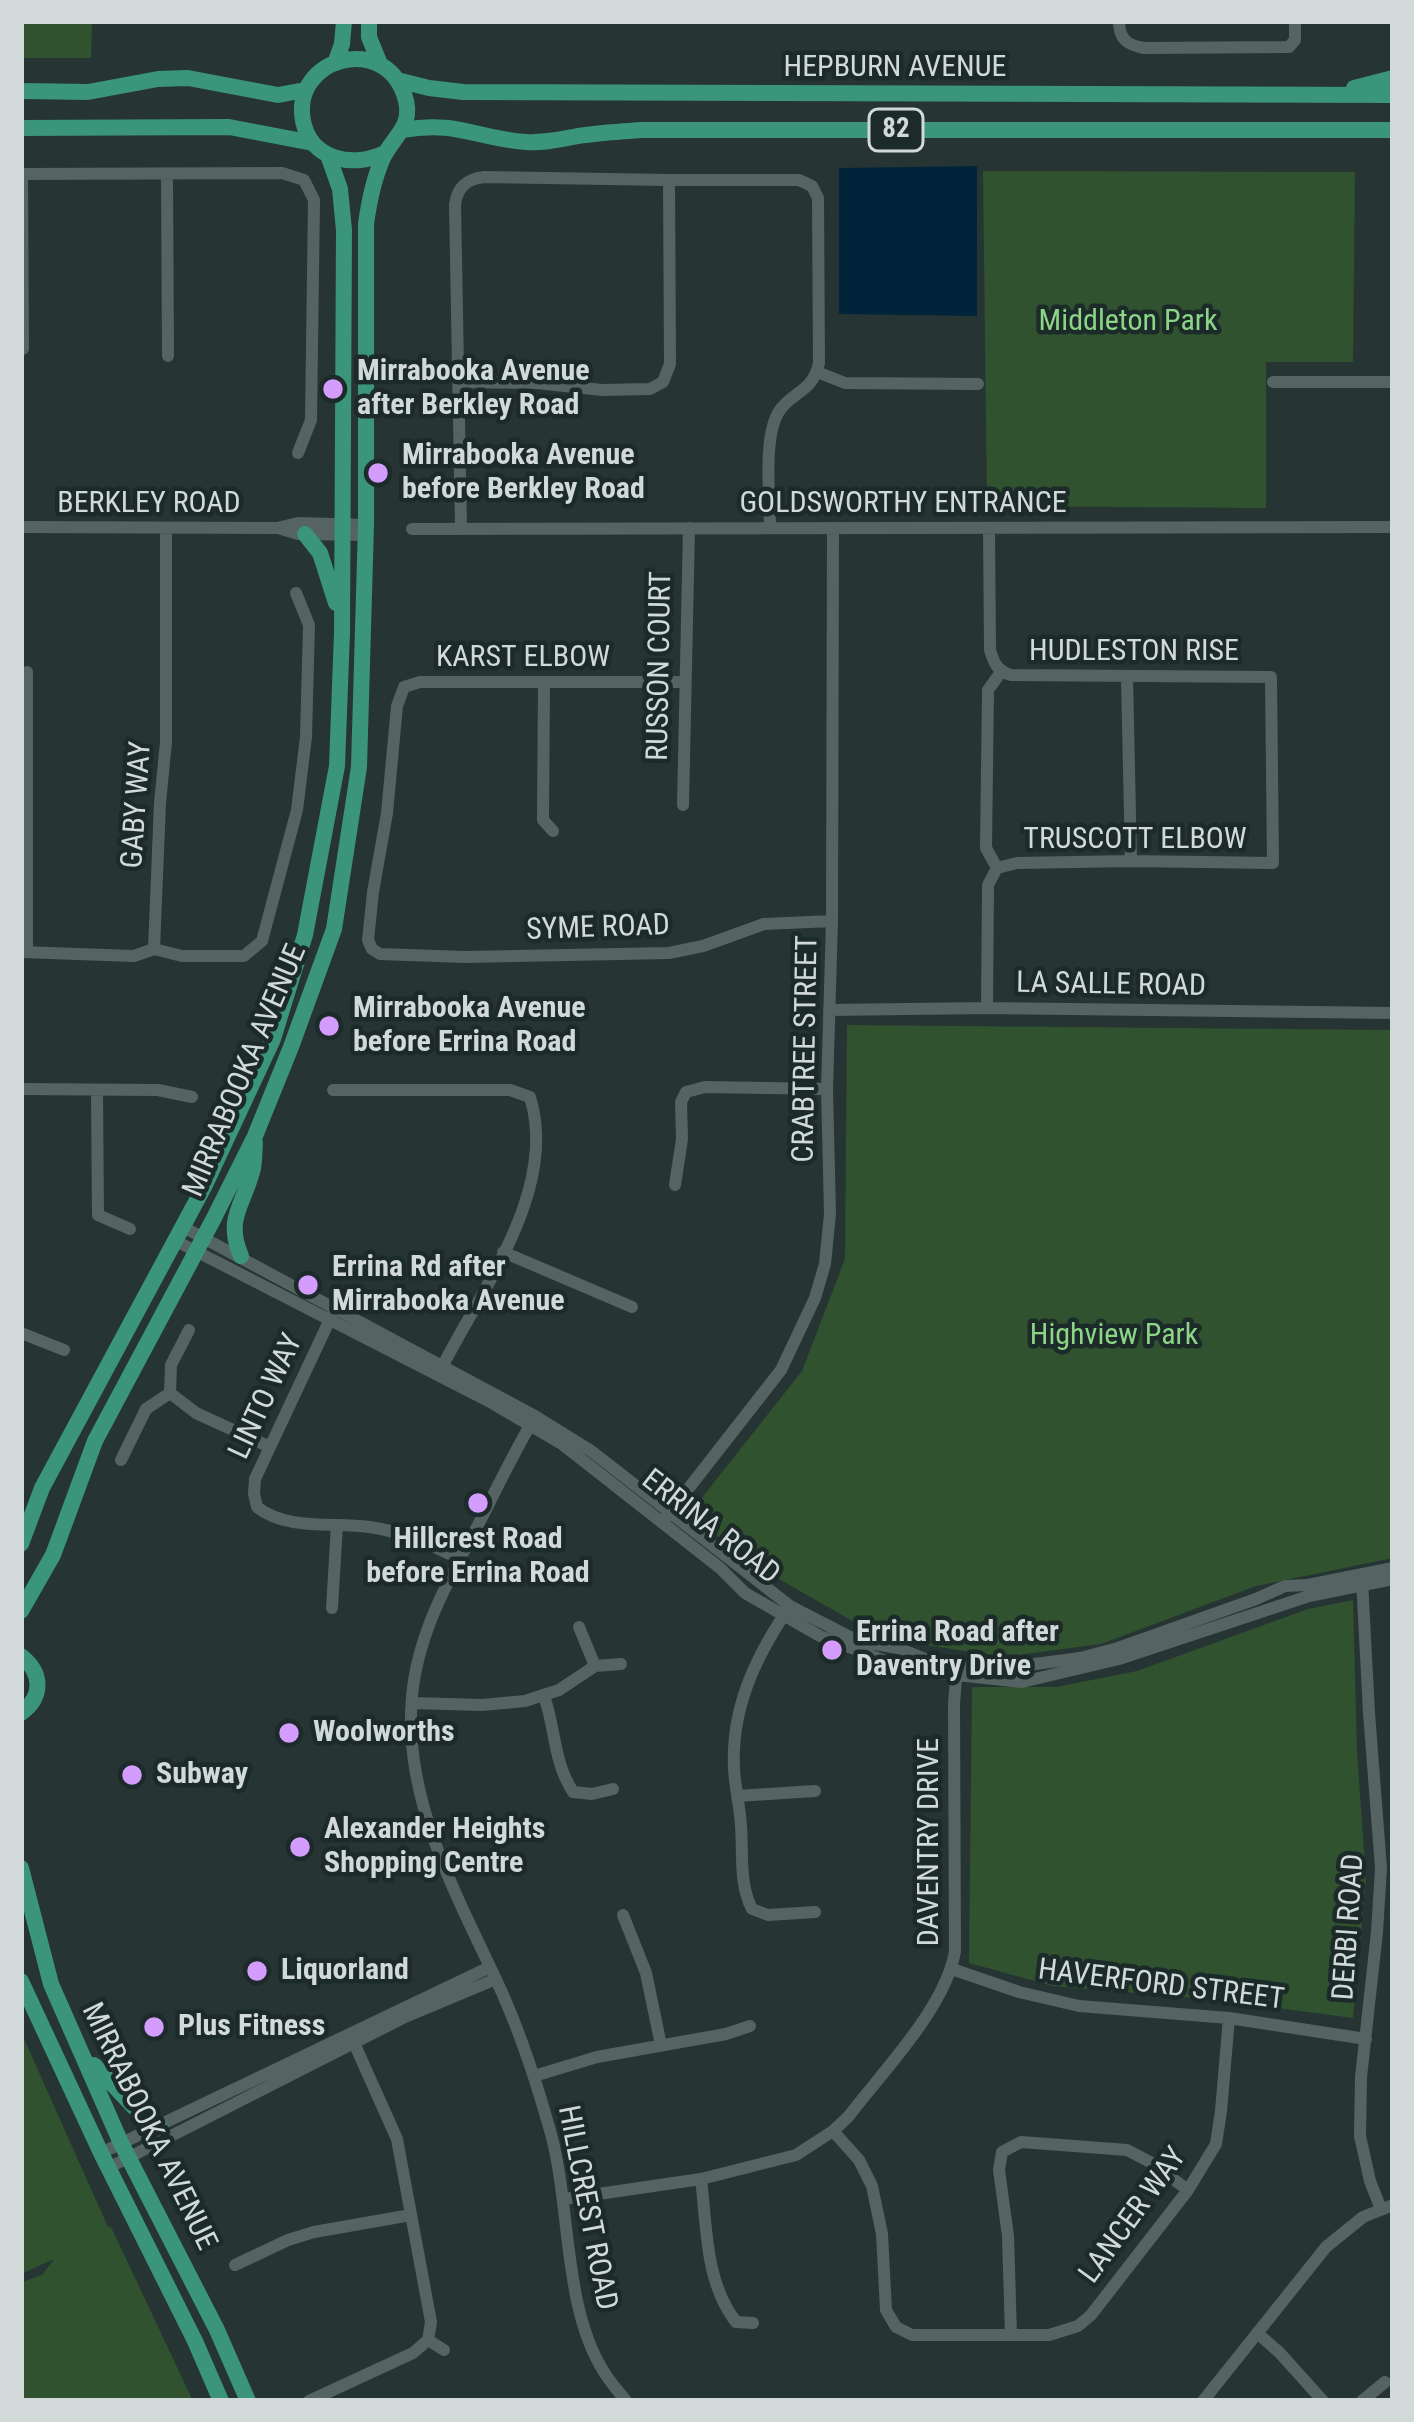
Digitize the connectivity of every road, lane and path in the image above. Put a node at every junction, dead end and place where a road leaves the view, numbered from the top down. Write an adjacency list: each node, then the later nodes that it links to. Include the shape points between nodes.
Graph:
1 (344, 21): 5 (main road)
2 (369, 21): 6 (main road)
3 (1119, 21): 4 (street, via 1123,38 1144,48 1289,47)
4 (1295, 21)
5 (336, 61): 6 (main road); 9 (main road)
6 (380, 64): 8 (main road)
7 (1393, 78): 12 (main road)
8 (398, 80): 12 (main road, HEPBURN AVENUE / 82, via 463,92); 14 (main road, via 407,104)
9 (305, 90): 10 (main road, via 278,95 188,78); 16 (main road, via 302,118)
10 (21, 92)
11 (1393, 95): 12 (main road, HEPBURN AVENUE / 82)
12 (1294, 96)
13 (21, 128): 16 (main road, via 229,127)
14 (403, 130): 15 (main road, HEPBURN AVENUE / 82, via 460,128 551,142 640,130); 17 (main road)
15 (1393, 130)
16 (314, 143): 18 (main road)
17 (385, 153): 18 (main road, via 357,162); 41 (main road, MIRRABOOKA AVENUE, via 366,224)
18 (328, 155): 39 (main road, MIRRABOOKA AVENUE, via 344,230)
19 (22, 174): 20 (street); 22 (street)
20 (166, 175): 23 (street); 29 (street, via 282,173 304,180 314,200 311,420)
21 (669, 181): 24 (street, via 812,186 819,206); 25 (street, via 484,176 464,184 455,205); 25 (street, via 670,364 663,382 602,390)
22 (23, 349)
23 (168, 356)
24 (818, 372): 28 (street, via 845,383); 36 (street, via 772,427)
25 (458, 382): 31 (street)
26 (1273, 382): 27 (street)
27 (1393, 382)
28 (978, 384)
29 (298, 453)
30 (21, 527): 33 (street, BERKLEY ROAD)
31 (461, 527): 35 (street, GOLDSWORTHY ENTRANCE); 40 (street, GOLDSWORTHY ENTRANCE)
32 (1393, 527): 38 (street, GOLDSWORTHY ENTRANCE)
33 (166, 528): 34 (street, BERKLEY ROAD); 57 (street, GABY WAY, via 166,742)
34 (277, 528): 39 (street, BERKLEY ROAD); 42 (street, BERKLEY ROAD)
35 (688, 528): 36 (street, GOLDSWORTHY ENTRANCE); 48 (street, RUSSON COURT)
36 (770, 528): 37 (street, GOLDSWORTHY ENTRANCE)
37 (833, 528): 38 (street, GOLDSWORTHY ENTRANCE); 55 (street, CRABTREE STREET)
38 (989, 528): 46 (street, HUDLESTON RISE, via 990,650)
39 (342, 529): 41 (street, BERKLEY ROAD); 42 (street, BERKLEY ROAD); 44 (main road, MIRRABOOKA AVENUE)
40 (412, 529)
41 (366, 530): 67 (main road, MIRRABOOKA AVENUE, via 359,767 334,929)
42 (304, 534): 44 (main road, via 320,553)
43 (296, 593): 57 (street, via 308,625 306,737 297,810 262,941 244,956)
44 (342, 633): 70 (main road, MIRRABOOKA AVENUE, via 337,766 304,935 273,1039)
45 (27, 672): 58 (street)
46 (1001, 673): 47 (street, HUDLESTON RISE); 54 (street, via 988,690 986,848)
47 (1127, 677): 52 (street); 53 (street, HUDLESTON RISE, via 1271,677)
48 (683, 682): 49 (street, KARST ELBOW); 50 (street, RUSSON COURT)
49 (544, 683): 51 (street, via 542,820); 56 (street, KARST ELBOW, via 404,687)
50 (683, 806)
51 (553, 831)
52 (1131, 861): 53 (street, TRUSCOTT ELBOW); 54 (street, TRUSCOTT ELBOW)
53 (1273, 863)
54 (997, 868): 59 (street, TRUSCOTT ELBOW, via 988,885)
55 (832, 921): 56 (street, SYME ROAD, via 764,924 669,953 380,954); 60 (street, CRABTREE STREET)
56 (368, 940)
57 (154, 949): 58 (street, via 134,956)
58 (24, 952)
59 (987, 1008): 60 (street, LA SALLE ROAD); 61 (street, LA SALLE ROAD)
60 (829, 1010): 63 (street, CRABTREE STREET)
61 (1393, 1013)
62 (21, 1089): 65 (street)
63 (827, 1089): 68 (street, via 686,1092); 85 (street, CRABTREE STREET, via 830,1214 815,1298 781,1370)
64 (333, 1090): 72 (street, via 510,1090 530,1097 534,1174)
65 (97, 1091): 66 (street); 69 (street, via 98,1214)
66 (192, 1097)
67 (255, 1136): 71 (main road, MIRRABOOKA AVENUE); 73 (main road, via 254,1168 235,1214)
68 (675, 1185)
69 (130, 1229)
70 (180, 1234): 71 (street, ERRINA ROAD); 88 (main road, MIRRABOOKA AVENUE, via 42,1488)
71 (201, 1244): 73 (street, ERRINA ROAD); 75 (street, ERRINA ROAD); 94 (main road, MIRRABOOKA AVENUE, via 95,1441 53,1555)
72 (503, 1252): 74 (street); 79 (street)
73 (242, 1256): 75 (street, ERRINA ROAD)
74 (632, 1307)
75 (333, 1314): 79 (street, ERRINA ROAD); 82 (street, LINTO WAY)
76 (189, 1330): 80 (street, via 171,1364)
77 (21, 1333): 78 (street)
78 (64, 1350)
79 (440, 1370): 81 (street, ERRINA ROAD)
80 (170, 1393): 82 (street); 83 (street, via 146,1409)
81 (533, 1421): 85 (street, ERRINA ROAD, via 590,1450); 89 (street, HILLCREST ROAD)
82 (270, 1447): 84 (street, LINTO WAY, via 255,1479)
83 (122, 1460)
84 (257, 1508): 86 (street, LINTO WAY); 87 (street, LINTO WAY, via 279,1520)
85 (666, 1518): 95 (street, ERRINA ROAD)
86 (245, 1520)
87 (337, 1525): 89 (street, LINTO WAY, via 410,1537); 93 (street)
88 (21, 1544)
89 (460, 1559): 103 (street, HILLCREST ROAD, via 430,1620)
90 (1393, 1568): 91 (street, ERRINA ROAD)
91 (1362, 1579): 92 (street, ERRINA ROAD); 101 (street, ERRINA ROAD, via 1094,1666 1022,1682); 116 (street, DERBI ROAD, via 1381,1868)
92 (1393, 1579)
93 (332, 1608)
94 (21, 1611)
95 (787, 1611): 101 (street, ERRINA ROAD, via 820,1636 868,1655 929,1672); 107 (street, via 736,1718)
96 (579, 1628): 100 (street)
97 (21, 1640): 98 (main road)
98 (25, 1659): 104 (main road, via 38,1691)
99 (621, 1664): 100 (street)
100 (595, 1666): 102 (street)
101 (957, 1669): 111 (street, DAVENTRY DRIVE)
102 (544, 1696): 103 (street); 105 (street, via 560,1773 573,1792)
103 (412, 1703): 112 (street, HILLCREST ROAD, via 428,1819)
104 (22, 1716)
105 (613, 1789)
106 (815, 1791): 107 (street)
107 (737, 1796): 109 (street, via 752,1909)
108 (21, 1868): 118 (main road, MIRRABOOKA AVENUE, via 51,1984)
109 (815, 1912)
110 (623, 1915): 119 (street)
111 (952, 1969): 114 (street, HAVERFORD STREET, via 1079,2006); 122 (street, DAVENTRY DRIVE, via 936,2002)
112 (493, 1973): 117 (street); 120 (street, HILLCREST ROAD)
113 (21, 1981): 124 (main road, MIRRABOOKA AVENUE)
114 (1228, 2018): 116 (street, HAVERFORD STREET); 126 (street, LANCER WAY, via 1216,2144)
115 (750, 2026): 119 (street)
116 (1366, 2038): 128 (street, DERBI ROAD, via 1360,2136 1370,2181)
117 (352, 2039): 121 (street); 123 (street); 129 (street, via 397,2139)
118 (75, 2040): 121 (main road, via 110,2085); 123 (main road, MIRRABOOKA AVENUE)
119 (661, 2045): 120 (street)
120 (534, 2076): 127 (street, HILLCREST ROAD)
121 (160, 2125): 123 (street)
122 (833, 2132): 125 (street, DAVENTRY DRIVE, via 796,2155); 133 (street, LANCER WAY, via 872,2186 886,2310 896,2327 912,2335)
123 (125, 2150): 124 (street); 138 (main road, MIRRABOOKA AVENUE)
124 (105, 2160): 137 (main road, MIRRABOOKA AVENUE)
125 (701, 2179): 127 (street, DAVENTRY DRIVE); 131 (street, via 713,2282 736,2322)
126 (1188, 2190): 133 (street, LANCER WAY, via 1078,2326); 133 (street, via 1127,2150 1021,2142 1002,2152)
127 (564, 2199): 140 (street, HILLCREST ROAD, via 580,2316 602,2370)
128 (1387, 2207): 132 (street, via 1326,2247)
129 (411, 2215): 130 (street, via 314,2232); 134 (street)
130 (236, 2265)
131 (753, 2323)
132 (1257, 2333): 141 (street); 142 (street)
133 (1011, 2335)
134 (428, 2340): 135 (street); 139 (street)
135 (443, 2350)
136 (1384, 2382): 143 (street)
137 (221, 2401)
138 (248, 2401)
139 (309, 2401)
140 (626, 2401)
141 (1203, 2401)
142 (1324, 2401)
143 (1362, 2401)

